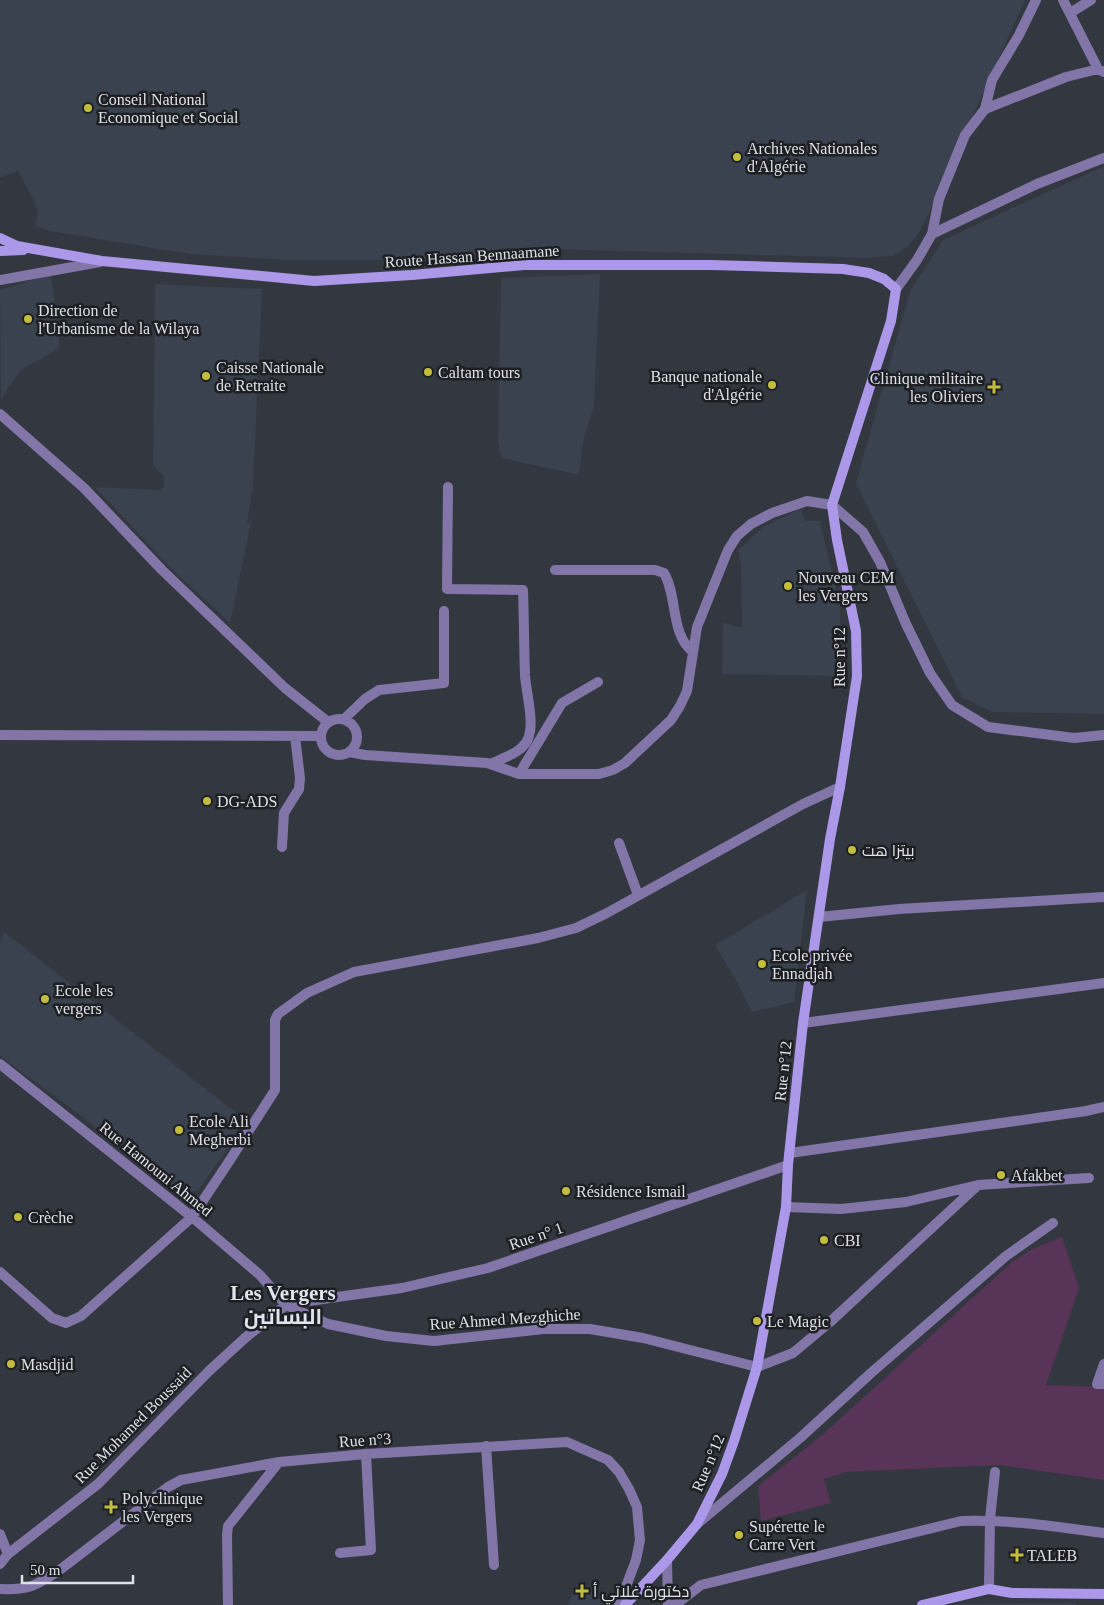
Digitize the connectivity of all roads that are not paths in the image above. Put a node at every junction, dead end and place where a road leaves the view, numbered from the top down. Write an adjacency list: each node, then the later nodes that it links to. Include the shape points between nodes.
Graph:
1 (1036, 0): 6 (street, via 992,80)
2 (1063, 0): 4 (street)
3 (1091, 0): 4 (street)
4 (1070, 13): 5 (street)
5 (1101, 71): 6 (street, via 1066,77)
6 (985, 109): 8 (street, via 965,135 939,198)
7 (1104, 158): 8 (street, via 1037,184)
8 (932, 234): 15 (street)
9 (0, 238): 11 (main road, Route Hassan Bennaamane, via 17,246)
10 (0, 250): 11 (main road, Route Hassan Bennaamane)
11 (47, 252): 12 (main road, Route Hassan Bennaamane); 13 (street, via 55,259)
12 (102, 261): 13 (street); 15 (main road, Route Hassan Bennaamane, via 314,281 524,265 843,269 869,273)
13 (52, 270): 14 (street)
14 (0, 280)
15 (896, 289): 18 (main road, via 891,321)
16 (0, 414): 24 (street, via 84,488 162,570 285,688)
17 (448, 487): 30 (street, via 448,589 523,590 529,736 516,752)
18 (832, 505): 21 (street, via 808,501 772,513 737,536 728,550 697,627); 26 (street, via 863,532 930,673 952,705 988,727 1074,738); 32 (main road, Rue n°12, via 857,649 857,676)
19 (555, 570): 21 (street, via 654,570 664,573 670,582 683,641)
20 (444, 611): 23 (street, via 444,683 379,690)
21 (693, 652): 31 (street, via 687,691 680,706 671,720 625,763 599,774)
22 (598, 682): 31 (street, via 562,703)
23 (344, 720): 24 (street); 29 (street, via 350,722 356,731 356,743)
24 (328, 722): 28 (street)
25 (0, 735): 27 (street)
26 (1104, 735)
27 (295, 736): 28 (street); 34 (street, via 300,778 298,789 284,813)
28 (321, 736): 29 (street, via 324,747 332,754)
29 (349, 752): 30 (street)
30 (490, 764): 31 (street)
31 (519, 774)
32 (840, 787): 35 (street); 37 (main road, Rue n°12)
33 (619, 844): 35 (street)
34 (282, 847)
35 (638, 895): 47 (street, via 576,928 354,972 307,993 278,1014 275,1020 274,1090)
36 (1104, 897): 37 (street)
37 (819, 917): 39 (main road, Rue n°12)
38 (1104, 983): 39 (street)
39 (804, 1022): 42 (main road, Rue n°12)
40 (0, 1064): 47 (street, Rue Hamouni Ahmed)
41 (1104, 1108): 42 (street)
42 (790, 1153): 43 (main road, Rue n°12)
43 (788, 1166): 46 (main road, Rue n°12); 50 (street, Rue n° 1, via 488,1268 402,1288)
44 (1089, 1178): 45 (street)
45 (978, 1185): 46 (street, via 906,1202 841,1209); 52 (street, via 793,1353)
46 (786, 1207): 52 (main road, Rue n°12)
47 (192, 1217): 49 (street, via 81,1316 66,1323 52,1318); 50 (street, Rue Hamouni Ahmed, via 260,1275)
48 (1053, 1223): 59 (street, via 1006,1256 800,1438)
49 (0, 1272)
50 (286, 1304): 52 (street, Rue Ahmed Mezghiche, via 328,1324 386,1336 434,1341 544,1329 590,1329 643,1338); 63 (street, Rue Mohamed Boussaid, via 209,1371 98,1484)
51 (1104, 1364): 53 (street, via 1097,1384)
52 (757, 1367): 59 (main road, Rue n°12, via 722,1474)
53 (1104, 1384)
54 (486, 1446): 55 (street, Rue n°3); 66 (street); 71 (street, Rue n°3, via 567,1442 608,1460 619,1472 637,1507 640,1540)
55 (366, 1454): 56 (street, Rue n°3); 62 (street, via 371,1550)
56 (279, 1462): 67 (street, Rue n°3, via 181,1480 39,1583 22,1589); 70 (street, via 228,1526)
57 (995, 1472): 58 (street)
58 (990, 1519): 60 (street); 68 (street); 74 (street, via 961,1521 701,1585)
59 (697, 1524): 64 (main road, Rue n°12)
60 (1104, 1533)
61 (0, 1534): 63 (street)
62 (340, 1553)
63 (8, 1554): 65 (street, Rue Mohamed Boussaid)
64 (667, 1560): 72 (main road, Rue n°12); 73 (street)
65 (0, 1564)
66 (494, 1564)
67 (0, 1589)
68 (989, 1589): 69 (main road, via 1012,1593); 75 (main road)
69 (1104, 1594)
70 (228, 1605)
71 (619, 1605)
72 (625, 1605)
73 (668, 1605)
74 (675, 1605)
75 (922, 1605)

